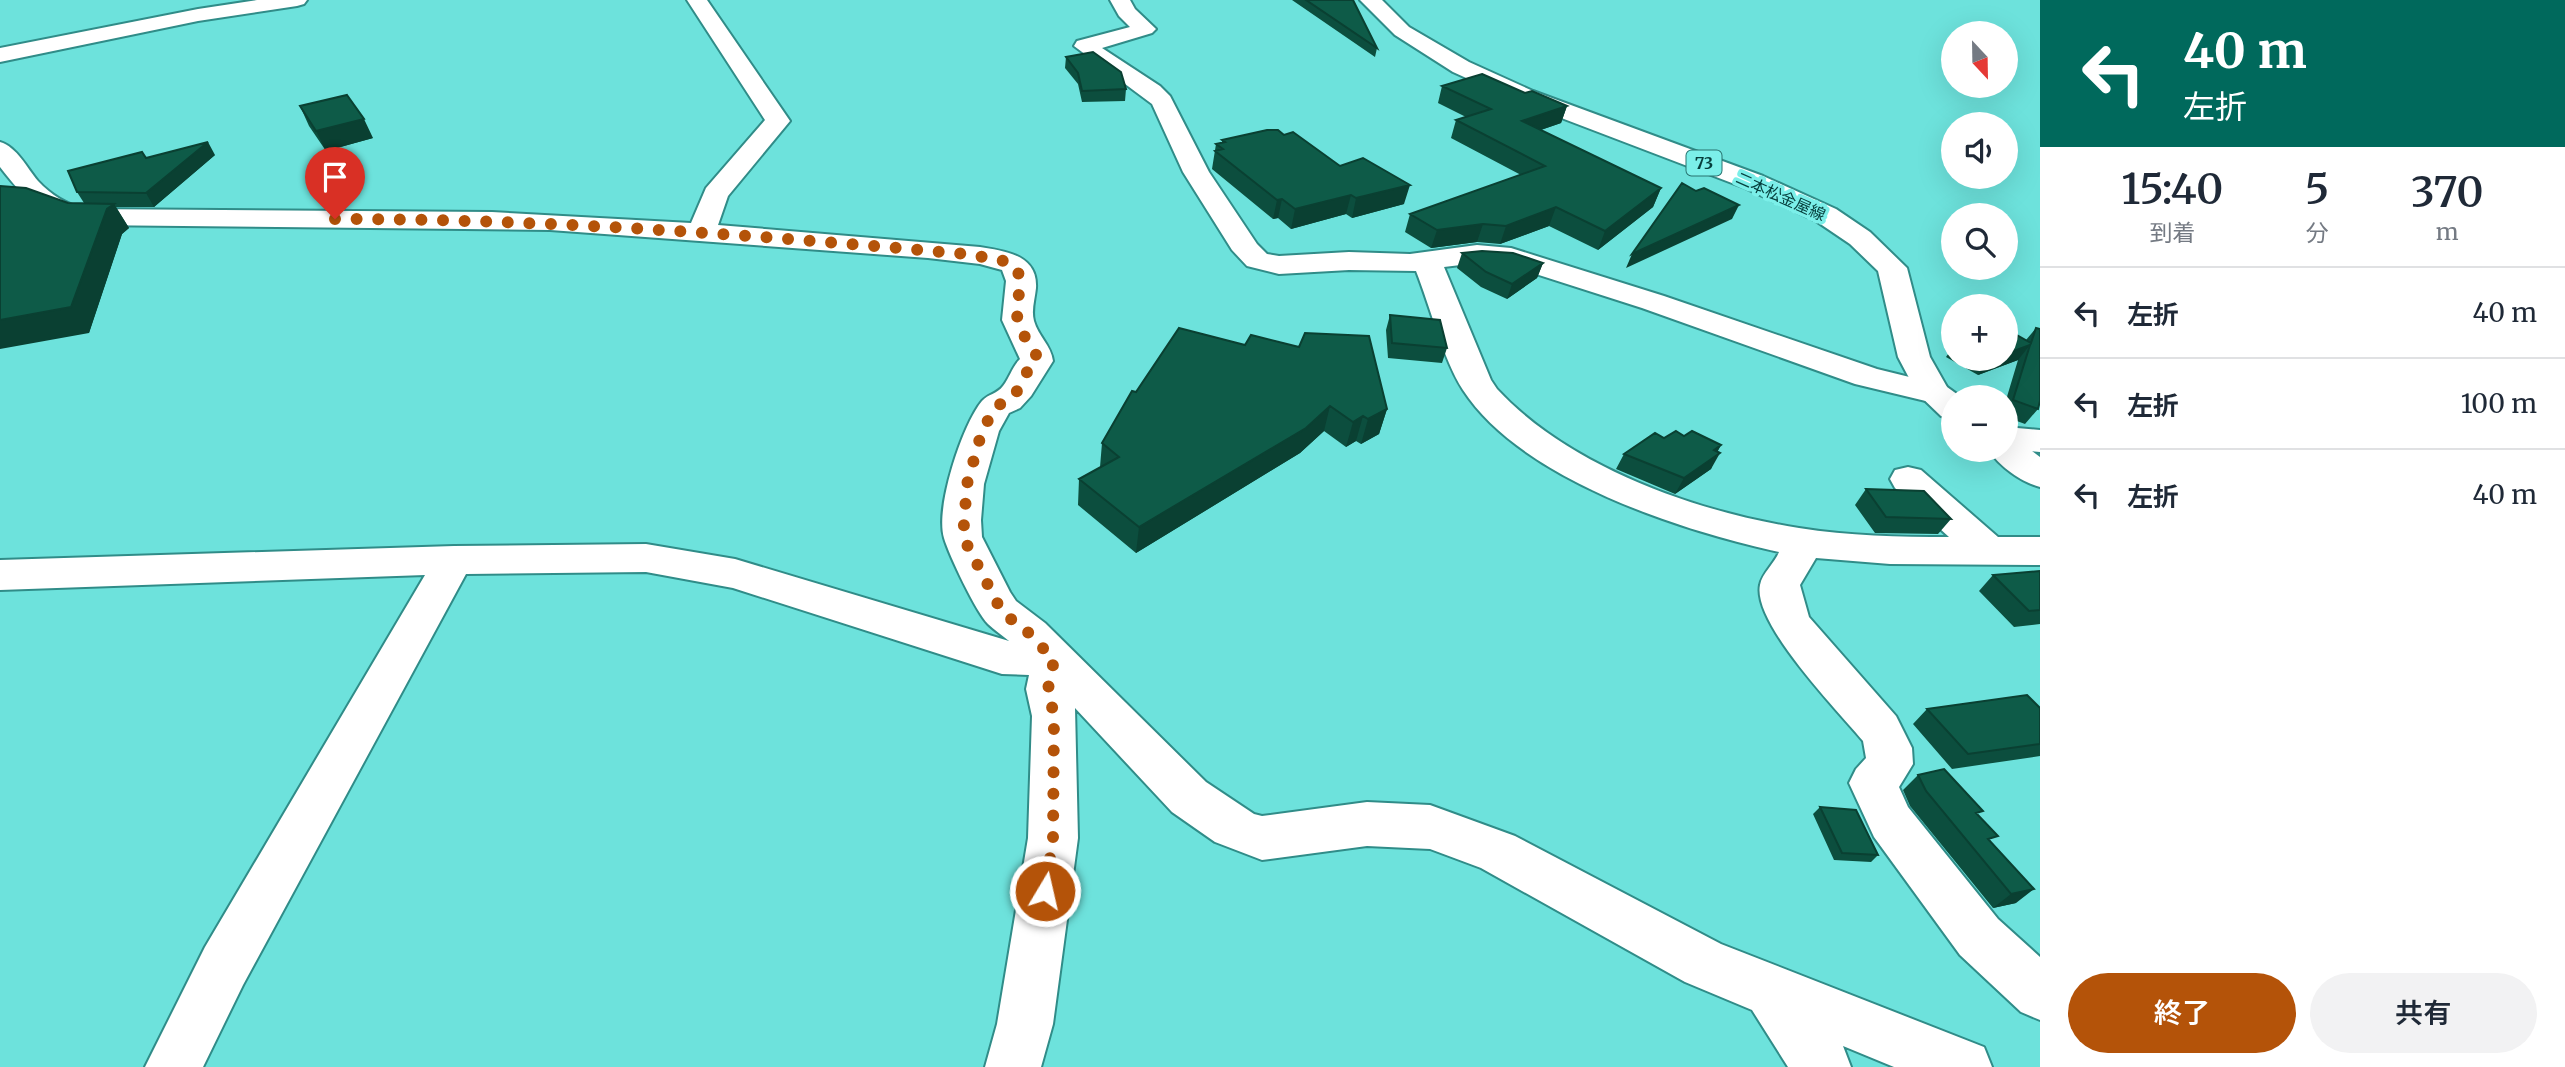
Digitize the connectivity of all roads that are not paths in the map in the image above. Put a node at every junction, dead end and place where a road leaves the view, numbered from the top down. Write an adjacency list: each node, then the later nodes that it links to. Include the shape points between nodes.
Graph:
1 (297, 0): 5 (street)
2 (697, 0): 7 (street, via 778,121 715,194)
3 (1120, 0): 8 (street, via 1145,29 1085,46 1161,101 1196,172 1252,257 1279,265)
4 (1370, 0): 9 (street, 二本松金屋線 / 73, via 1402,32 1461,68 1754,182 1826,215 1860,238 1892,268 1914,357)
5 (0, 55)
6 (0, 150): 7 (street, via 41,201 62,213 85,217 536,222)
7 (702, 231): 21 (street, via 965,254 1001,260 1017,268 1022,283 1018,325 1037,361 1019,389 996,406 982,431 967,484 963,537 1002,612)
8 (1427, 261): 10 (street, via 1478,254 1511,257); 16 (street, via 1477,386 1497,409 1550,452 1577,469 1684,512)
9 (1941, 397)
10 (1941, 400)
11 (2018, 439): 12 (street)
12 (2040, 441)
13 (2018, 458): 14 (street)
14 (2040, 475)
15 (1908, 479): 17 (street)
16 (1801, 542): 17 (street, via 1874,549); 22 (street, via 1780,584 1783,604 1791,625 1880,729 1891,764 1873,783 1891,822 1979,937)
17 (1988, 550): 18 (street)
18 (2040, 551)
19 (454, 560): 20 (street); 21 (street, via 646,558 735,574 1002,657); 24 (street, via 224,966)
20 (0, 575)
21 (1054, 660): 23 (street, via 1189,797 1246,835 1262,838 1367,824 1430,827 1498,852 1704,964); 25 (street, via 1048,689 1054,716 1053,838 1025,1024)
22 (2040, 993)
23 (1773, 994): 26 (street); 27 (street)
24 (173, 1067)
25 (1013, 1067)
26 (1823, 1067)
27 (1964, 1067)

